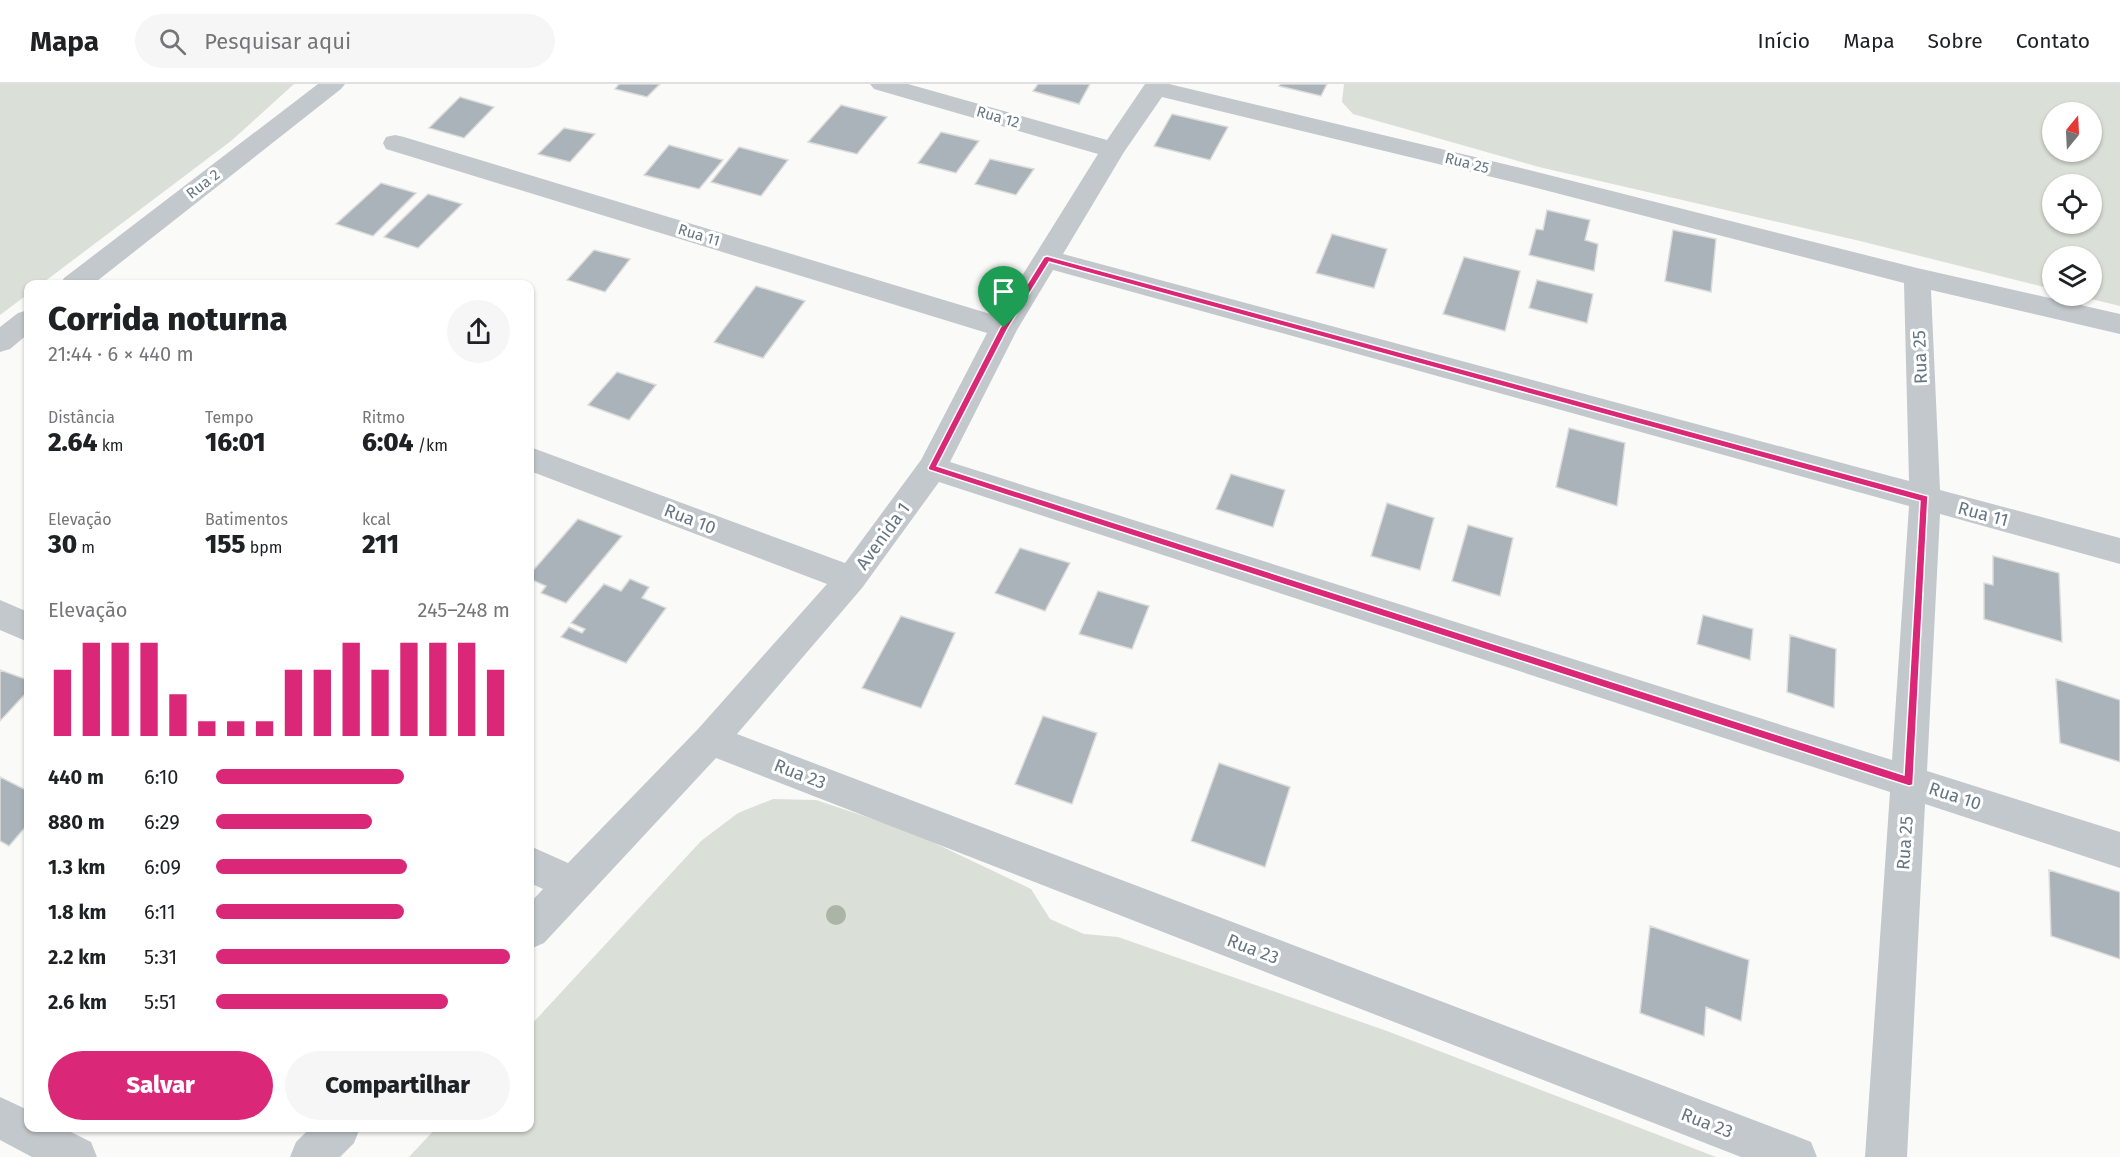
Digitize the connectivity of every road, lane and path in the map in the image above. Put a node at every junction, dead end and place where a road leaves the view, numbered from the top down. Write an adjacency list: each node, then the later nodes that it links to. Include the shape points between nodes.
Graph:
1 (333, 84): 8 (street, Rua 2)
2 (882, 84): 5 (street, Rua 12)
3 (1156, 86): 5 (street, Avenida 1); 7 (street, Rua 25)
4 (395, 143): 11 (street, Rua 11)
5 (1113, 150): 6 (street, Avenida 1)
6 (1047, 259): 11 (street, Avenida 1); 15 (street, Rua 11)
7 (1917, 277): 10 (street, Rua 25); 15 (street, Rua 25)
8 (80, 280)
9 (24, 323): 12 (street)
10 (2120, 324)
11 (1004, 328): 14 (street, Avenida 1)
12 (0, 342)
13 (534, 460): 17 (street, Rua 10)
14 (932, 468): 17 (street, Avenida 1); 21 (street, Rua 10)
15 (1925, 498): 16 (street, Rua 11); 21 (street, Rua 25)
16 (2120, 551)
17 (851, 579): 20 (street, Avenida 1)
18 (0, 614): 19 (street)
19 (24, 626)
20 (711, 740): 24 (street, Avenida 1); 32 (street, Rua 23)
21 (1909, 781): 22 (street, Rua 10); 33 (street, Rua 25)
22 (2120, 850)
23 (534, 866): 24 (street)
24 (573, 884): 25 (street, Avenida 1)
25 (534, 926)
26 (0, 1118): 27 (street)
27 (24, 1130)
28 (27, 1132): 30 (street)
29 (335, 1132): 31 (street)
30 (76, 1157)
31 (311, 1157)
32 (1796, 1157)
33 (1886, 1157)

